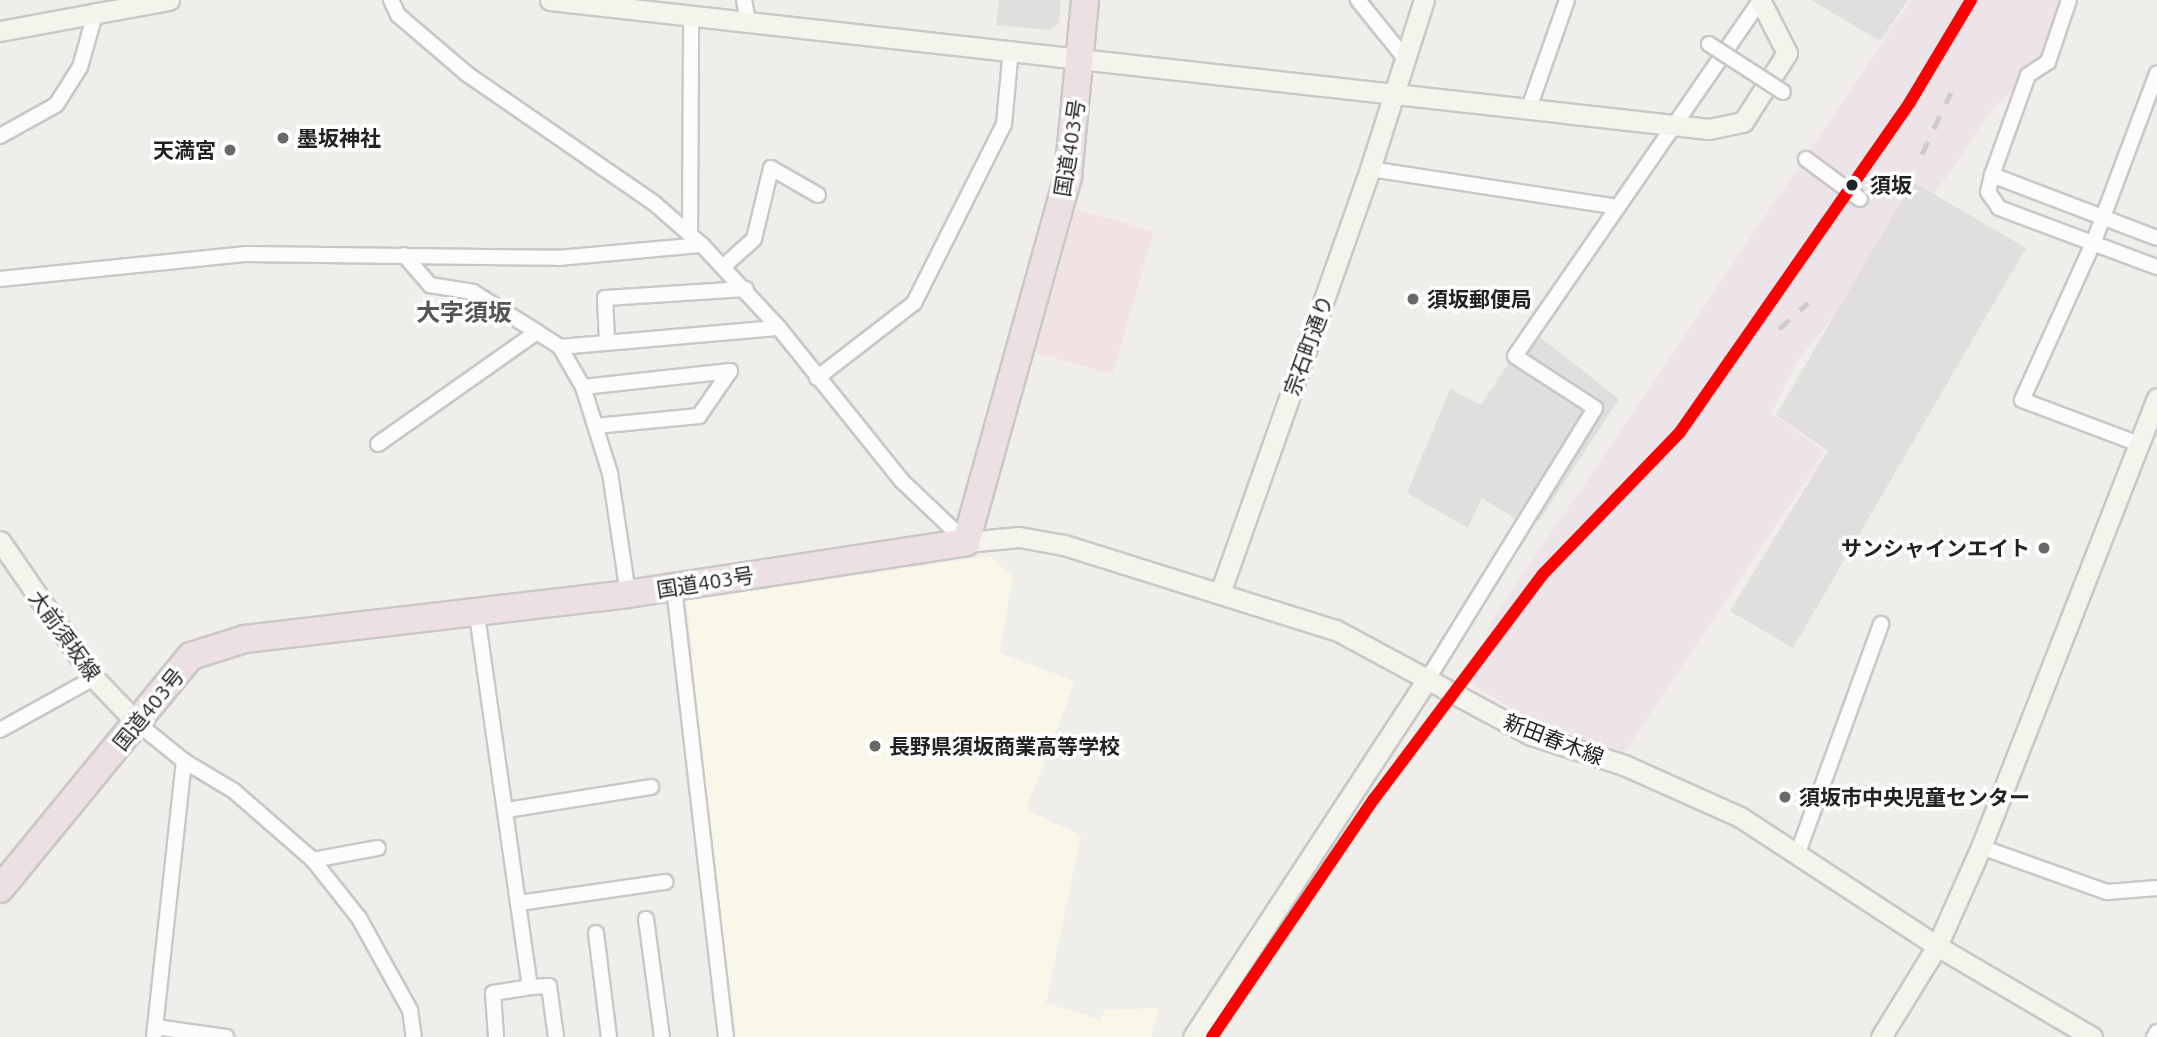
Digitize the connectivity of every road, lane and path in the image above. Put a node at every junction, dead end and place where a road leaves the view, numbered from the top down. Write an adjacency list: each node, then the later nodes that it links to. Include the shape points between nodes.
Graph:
1 (169, 0): 12 (main road)
2 (391, 0): 33 (street, via 398,15 467,74 654,203)
3 (551, 0): 11 (main road)
4 (744, 0): 14 (street)
5 (1085, 0): 19 (highway, 国道403号)
6 (1358, 0): 18 (street)
7 (1424, 0): 18 (main road)
8 (1567, 0): 23 (street)
9 (2069, 0): 28 (street, via 2048,62 2028,75)
10 (1760, 1): 24 (street, via 1714,72); 24 (main road, via 1787,53 1743,122 1709,129)
11 (587, 2): 13 (main road)
12 (96, 11): 15 (main road); 25 (street, via 80,67 56,106)
13 (691, 15): 14 (main road); 33 (street)
14 (748, 21): 17 (main road)
15 (0, 31)
16 (1709, 44): 21 (street, bridge)
17 (1011, 49): 19 (main road); 46 (street, via 1004,124 914,303)
18 (1404, 57): 22 (main road, 宗石町通り)
19 (1082, 58): 22 (main road); 53 (highway, 国道403号, via 1068,177)
20 (2157, 73): 32 (street)
21 (1783, 92)
22 (1394, 97): 23 (main road); 27 (main road, 宗石町通り)
23 (1529, 108): 24 (main road)
24 (1671, 125): 31 (street)
25 (0, 136)
26 (1806, 159): 30 (street)
27 (1370, 169): 31 (street); 55 (main road, 宗石町通り)
28 (1992, 175): 32 (street); 35 (street, via 1988,191 1998,208)
29 (818, 195): 38 (street, via 771,168 754,239)
30 (1860, 199)
31 (1617, 207): 59 (street, via 1515,356 1595,408)
32 (2104, 215): 34 (street); 35 (street)
33 (690, 234): 36 (street)
34 (2157, 238)
35 (2094, 241): 39 (street); 51 (street, via 2022,400)
36 (702, 244): 37 (street, via 558,258); 38 (street)
37 (404, 255): 40 (street, via 245,254); 43 (street, via 430,285 473,292)
38 (724, 266): 41 (street)
39 (2157, 267)
40 (0, 279)
41 (746, 289): 42 (street); 44 (street, via 605,298)
42 (779, 328): 44 (street); 46 (street)
43 (537, 332): 45 (street); 50 (street)
44 (607, 340): 45 (street)
45 (561, 347): 47 (street)
46 (817, 378): 53 (street, via 902,481)
47 (583, 387): 49 (street); 49 (street, via 730,371 699,416)
48 (2157, 398): 51 (main road)
49 (595, 426): 56 (street, via 620,522)
50 (378, 444)
51 (2139, 444): 66 (main road)
52 (0, 541): 60 (main road, 大前須坂線)
53 (967, 542): 54 (highway, 国道403号); 55 (main road, 新田春木線, via 1019,537 1064,545)
54 (674, 588): 56 (highway, 国道403号); 86 (street)
55 (1220, 593): 59 (main road, 新田春木線, via 1336,630)
56 (628, 594): 57 (highway, 国道403号)
57 (476, 608): 61 (highway, 国道403号, via 245,639 191,656); 65 (street)
58 (1881, 624): 68 (street)
59 (1429, 677): 68 (main road, 新田春木線, via 1531,735 1624,765 1740,817); 87 (main road)
60 (94, 678): 61 (main road, 大前須坂線); 62 (street)
61 (137, 723): 63 (street); 72 (highway, 国道403号)
62 (0, 730)
63 (184, 761): 69 (street, via 234,791); 78 (street)
64 (652, 787): 65 (street)
65 (506, 810): 73 (street)
66 (1980, 847): 71 (street, via 2106,892); 76 (main road)
67 (378, 848): 69 (street)
68 (1797, 855): 76 (main road, 新田春木線)
69 (313, 860): 81 (street, via 359,918 410,1010)
70 (664, 882): 73 (street)
71 (2157, 888)
72 (0, 889)
73 (519, 903): 77 (street)
74 (646, 919): 85 (street)
75 (596, 933): 84 (street)
76 (1937, 946): 88 (main road); 89 (main road, 新田春木線)
77 (530, 986): 82 (street, via 493,993); 83 (street, via 549,986)
78 (154, 1032): 80 (street)
79 (2157, 1032): 90 (street)
80 (226, 1037)
81 (414, 1037)
82 (496, 1037)
83 (556, 1037)
84 (608, 1037)
85 (662, 1037)
86 (726, 1037)
87 (1193, 1037)
88 (1881, 1037)
89 (2092, 1037)
90 (2154, 1037)

